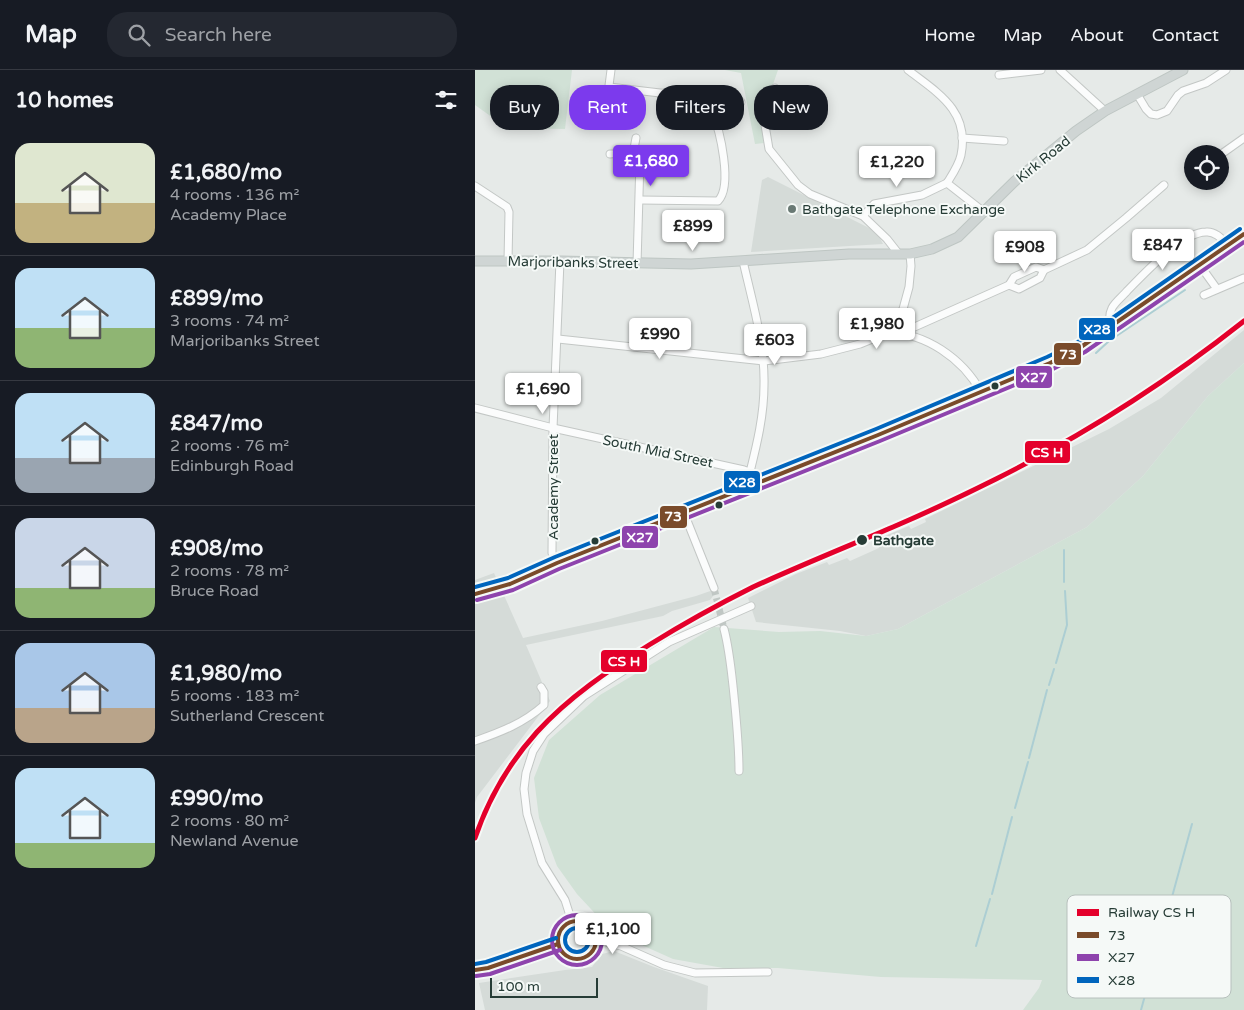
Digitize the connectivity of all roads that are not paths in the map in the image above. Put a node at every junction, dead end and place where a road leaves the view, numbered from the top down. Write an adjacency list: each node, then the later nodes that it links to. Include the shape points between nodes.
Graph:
1 (611, 70): 8 (street)
2 (908, 70): 14 (street, via 954,109)
3 (1041, 70): 7 (street)
4 (1060, 70): 10 (street)
5 (1183, 70): 9 (main road, Kirk Road)
6 (1226, 70): 9 (street, via 1206,83 1183,91 1167,111 1157,115 1145,109)
7 (999, 75)
8 (609, 85)
9 (1137, 94): 10 (main road, Kirk Road)
10 (1105, 111): 24 (main road, Kirk Road, via 1015,181)
11 (717, 130): 23 (street, via 725,157 721,197 714,201)
12 (766, 130): 25 (street, via 769,149 798,185 810,194)
13 (636, 138): 19 (street)
14 (962, 138): 16 (street); 20 (street, via 961,156)
15 (1244, 138): 17 (street)
16 (1004, 141)
17 (1229, 149)
18 (610, 154): 19 (street)
19 (633, 154): 23 (street, via 640,160)
20 (947, 183): 24 (street); 25 (street, via 922,195 875,204)
21 (1164, 185): 36 (street, via 1087,250)
22 (475, 186): 32 (street, via 507,207)
23 (640, 200): 34 (street)
24 (984, 212): 29 (main road, Kirk Road, via 958,237 933,249)
25 (863, 216): 28 (street)
26 (1244, 234): 27 (main road)
27 (1228, 245): 35 (main road); 41 (street, via 1217,234 1208,231 1196,233 1185,240 1147,271 1113,307 1109,316)
28 (898, 253): 29 (main road, Marjoribanks Street); 30 (main road, Marjoribanks Street)
29 (911, 254): 42 (street, via 909,287 903,309)
30 (743, 260): 34 (main road, Marjoribanks Street); 45 (street)
31 (475, 261): 32 (main road, Marjoribanks Street)
32 (508, 261): 33 (main road, Marjoribanks Street)
33 (560, 261): 34 (main road, Marjoribanks Street); 44 (street, Academy Street)
34 (637, 264)
35 (1199, 264): 39 (street); 41 (main road)
36 (1044, 270): 38 (street, via 1036,267 1014,277); 38 (street, via 1041,278 1019,289)
37 (1244, 278): 39 (street)
38 (1009, 285): 43 (street)
39 (1217, 289): 40 (street)
40 (1204, 295)
41 (1111, 326): 46 (main road, via 1050,363)
42 (887, 333): 43 (street); 45 (street, via 821,354)
43 (901, 333): 46 (street, via 947,354 963,366)
44 (558, 339): 45 (street); 48 (street, Academy Street)
45 (764, 361): 49 (street, via 763,409)
46 (981, 392): 50 (main road)
47 (475, 408): 48 (street, South Mid Street)
48 (553, 428): 49 (street, South Mid Street); 52 (street, Academy Street, via 552,553)
49 (750, 472): 50 (street)
50 (756, 484): 51 (main road)
51 (684, 514): 52 (main road); 53 (street)
52 (557, 563): 54 (main road, via 510,584)
53 (713, 588)
54 (475, 594)
55 (751, 606): 60 (street, via 669,642 584,696 544,734 533,751 524,789 527,814 542,863 565,900)
56 (725, 629): 59 (street, via 736,711)
57 (541, 688): 58 (street, via 544,705 531,716)
58 (475, 741)
59 (739, 771)
60 (572, 922): 61 (street, via 589,926); 62 (street, via 563,928)
61 (596, 942): 62 (street, via 591,954 579,959 564,954); 64 (street, via 621,946 665,965 695,972)
62 (558, 944): 63 (street)
63 (475, 970)
64 (768, 972)

